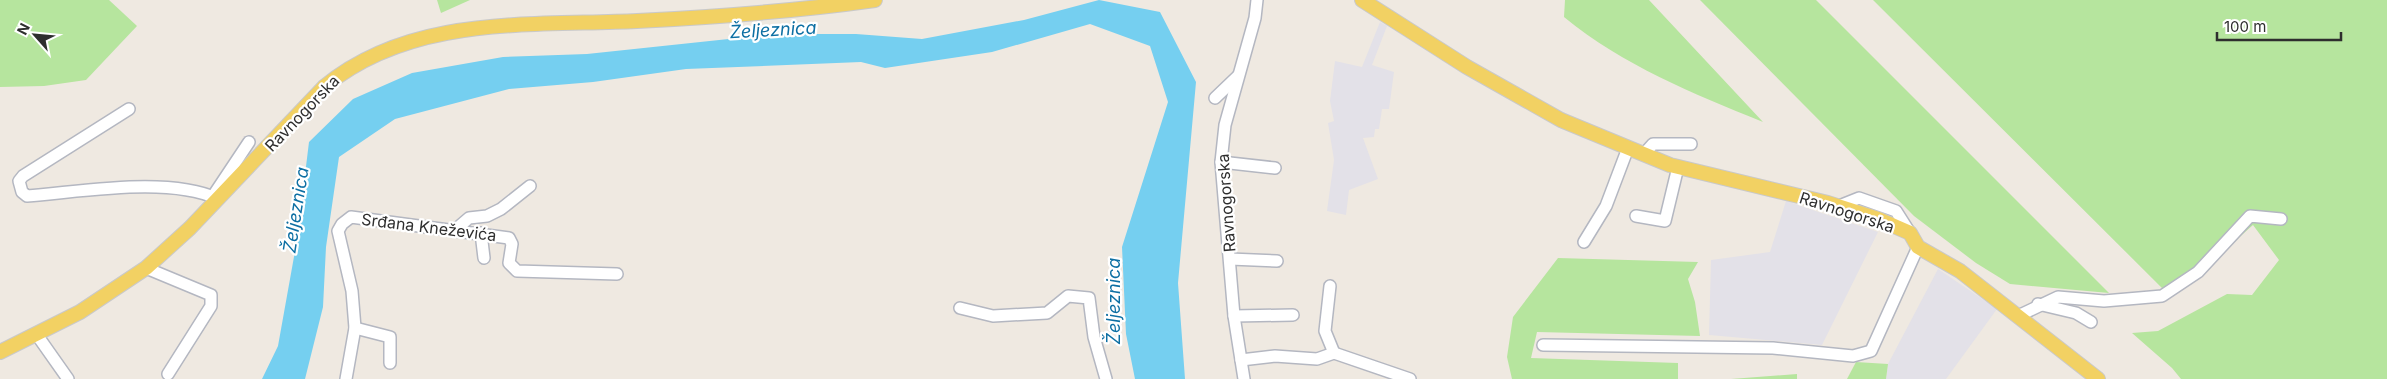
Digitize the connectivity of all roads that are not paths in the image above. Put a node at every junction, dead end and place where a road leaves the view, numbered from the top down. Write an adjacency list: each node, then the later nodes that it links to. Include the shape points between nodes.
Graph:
1 (875, 0): 15 (main road, Ravnogorska, via 837,6 639,20 495,26 453,30 420,38 370,56 342,72)
2 (1257, 0): 4 (street, Ravnogorska)
3 (1362, 0): 9 (main road, Ravnogorska, via 1467,67 1561,120)
4 (1239, 74): 5 (street); 11 (street, Ravnogorska, via 1224,125)
5 (1215, 98)
6 (129, 109): 15 (street, via 23,176 19,181 22,192 27,196 146,187 203,192)
7 (249, 142): 15 (street)
8 (1691, 144): 10 (street, via 1653,144)
9 (1628, 148): 10 (main road, Ravnogorska); 20 (street, via 1606,206)
10 (1644, 154): 12 (main road, Ravnogorska)
11 (1221, 162): 13 (street); 23 (street, Ravnogorska)
12 (1678, 167): 16 (street, via 1665,221); 21 (main road, Ravnogorska, via 1839,206 1910,233)
13 (1275, 168)
14 (530, 186): 18 (street, via 501,209 488,216 469,218)
15 (216, 198): 25 (main road, Ravnogorska)
16 (1636, 216)
17 (2281, 219): 28 (street, via 2250,216 2198,272 2162,296 2104,301 2058,297)
18 (455, 230): 19 (street, Srđana Kneževića); 34 (street, Srđana Kneževića, via 351,218 342,224 338,231 352,291)
19 (481, 233): 22 (street); 26 (street, Srđana Kneževića, via 509,238 512,244 508,263 517,271)
20 (1584, 242)
21 (1918, 247): 32 (main road, via 1960,271); 36 (street, via 1871,351 1853,356 1773,348)
22 (484, 258)
23 (1230, 259): 24 (street); 31 (street, Ravnogorska)
24 (1277, 261)
25 (146, 268): 35 (main road, Ravnogorska, via 100,300); 41 (street, via 211,295 211,306)
26 (617, 274)
27 (1330, 286): 38 (street, via 1326,331)
28 (2038, 304): 32 (street); 33 (street, via 2076,313)
29 (960, 308): 44 (street, via 993,316 1047,313 1068,296 1089,298 1094,337)
30 (1293, 315): 31 (street)
31 (1234, 316): 39 (street, Ravnogorska)
32 (2018, 316): 47 (main road)
33 (2091, 322)
34 (355, 328): 40 (street, via 390,337); 43 (street, Srđana Kneževića)
35 (37, 335): 37 (main road, Ravnogorska); 42 (street)
36 (1543, 345)
37 (0, 352)
38 (1334, 354): 39 (street, via 1317,359 1275,356); 46 (street)
39 (1241, 360): 45 (street, Ravnogorska)
40 (390, 363)
41 (168, 374)
42 (68, 379)
43 (346, 379)
44 (1106, 379)
45 (1244, 379)
46 (1410, 379)
47 (2098, 379)

